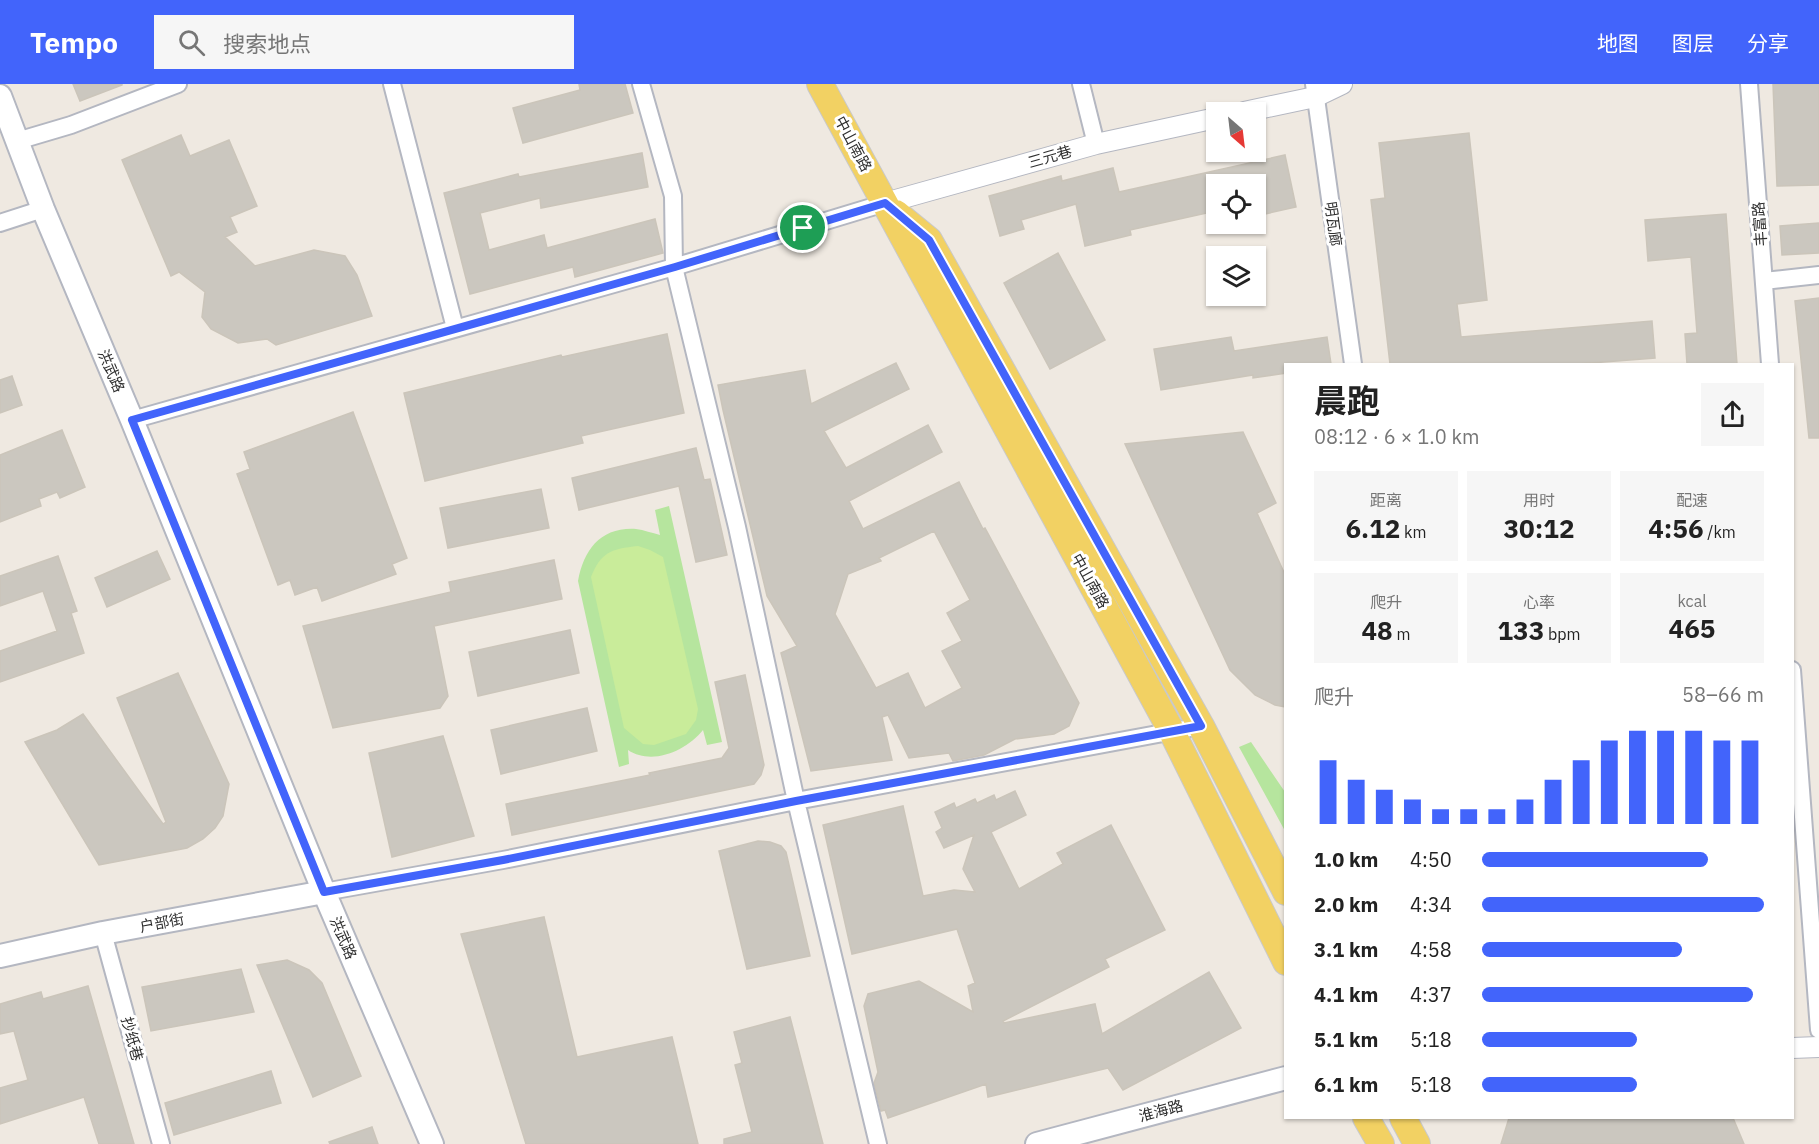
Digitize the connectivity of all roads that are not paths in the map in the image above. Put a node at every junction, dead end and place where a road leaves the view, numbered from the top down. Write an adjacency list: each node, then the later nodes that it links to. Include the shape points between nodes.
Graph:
1 (178, 84): 12 (street, via 72,125)
2 (392, 84): 20 (street)
3 (641, 84): 17 (street, via 673,196)
4 (820, 84): 14 (main road, 中山南路)
5 (1081, 84): 13 (street)
6 (1342, 84): 8 (street)
7 (1749, 84): 19 (street, 丰富路)
8 (1316, 88): 10 (street); 21 (street, 明瓦廊)
9 (0, 96): 12 (main road, 洪武路)
10 (1266, 105)
11 (1206, 120): 13 (street, 三元巷)
12 (17, 141): 15 (main road, 洪武路)
13 (1096, 144): 14 (street, 三元巷)
14 (885, 203): 17 (street); 25 (main road, 中山南路, via 929,240); 26 (main road, 中山南路)
15 (43, 209): 16 (street); 23 (main road, 洪武路)
16 (0, 223)
17 (675, 267): 20 (street); 27 (street, via 738,527)
18 (1819, 275): 19 (street)
19 (1764, 281): 22 (street, 丰富路)
20 (455, 328): 23 (street)
21 (1353, 363)
22 (1770, 363)
23 (132, 420): 29 (main road, 洪武路)
24 (1794, 697): 33 (street)
25 (1201, 726): 26 (street); 28 (main road, 中山南路)
26 (1172, 732): 27 (street); 32 (main road, 中山南路)
27 (796, 801): 29 (street); 41 (street)
28 (1284, 888)
29 (324, 892): 30 (main road, 户部街); 40 (main road, 洪武路)
30 (104, 933): 31 (main road, 户部街); 39 (street, 抄纸巷)
31 (0, 956)
32 (1284, 958)
33 (1819, 1030)
34 (1819, 1047): 35 (street)
35 (1794, 1048)
36 (1284, 1079): 42 (main road, 淮海路)
37 (1367, 1119): 43 (main road)
38 (1404, 1119): 44 (main road)
39 (161, 1144)
40 (432, 1144)
41 (878, 1144)
42 (1037, 1144)
43 (1381, 1144)
44 (1417, 1144)

